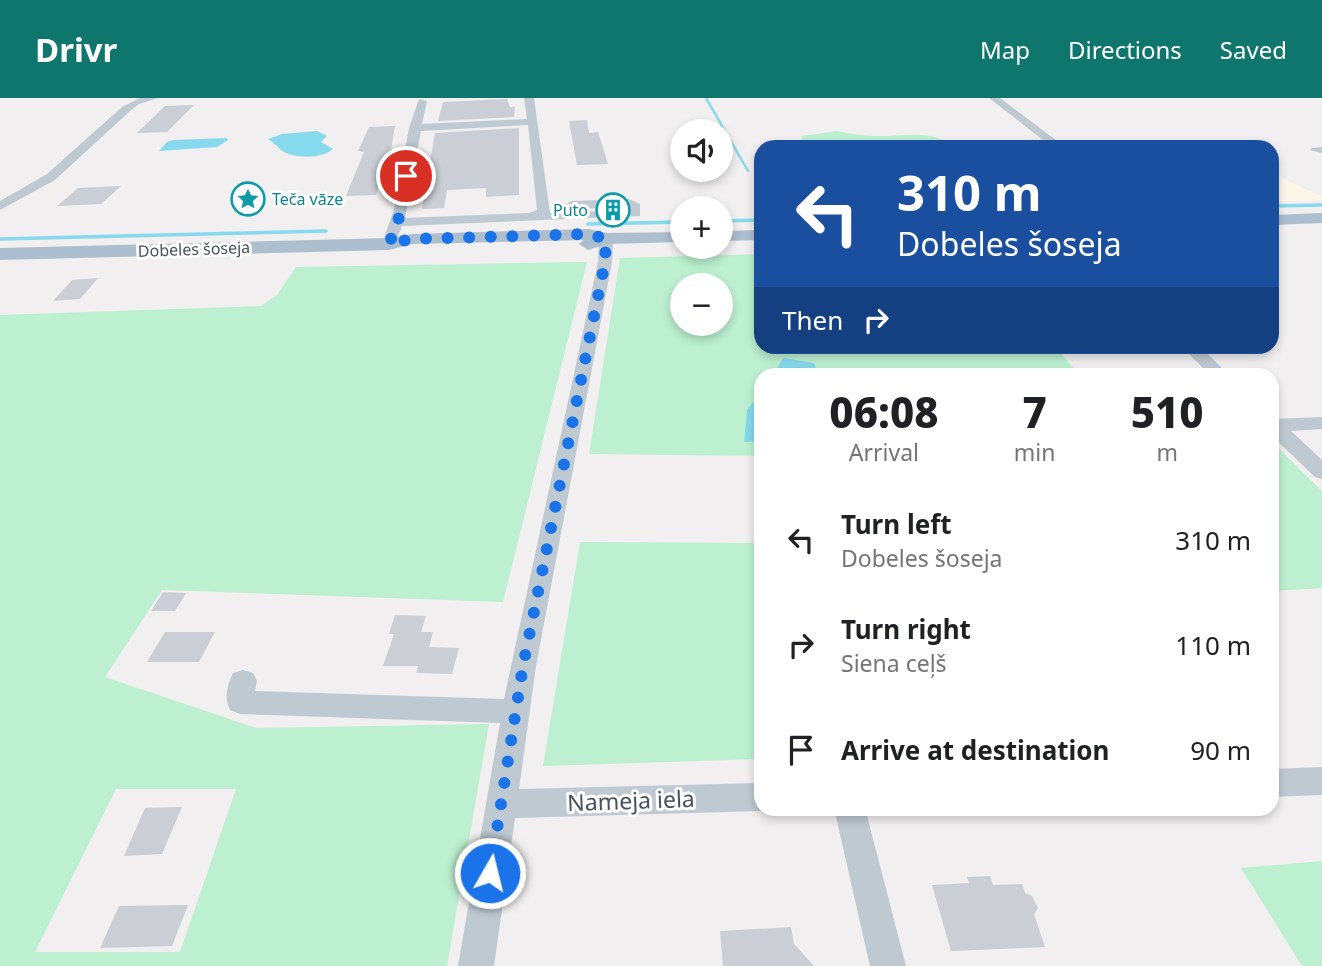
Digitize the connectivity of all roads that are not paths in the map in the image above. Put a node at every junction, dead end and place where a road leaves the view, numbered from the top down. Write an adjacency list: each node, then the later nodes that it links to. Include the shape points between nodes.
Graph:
1 (153, 98): 8 (street, via 126,109 51,177)
2 (530, 98): 5 (street)
3 (994, 98): 7 (street)
4 (422, 101): 6 (street)
5 (533, 122): 6 (street); 11 (street, via 544,212)
6 (414, 128): 14 (street)
7 (1050, 140)
8 (0, 206)
9 (620, 209): 10 (street)
10 (592, 213): 11 (street); 15 (main road, Dobeles šoseja); 18 (main road, Dobeles šoseja, via 589,244 408,249); 27 (street, via 605,262)
11 (532, 217): 14 (street)
12 (1322, 218): 13 (main road)
13 (1279, 220)
14 (398, 222): 18 (street)
15 (670, 234)
16 (754, 235): 17 (main road)
17 (733, 236)
18 (389, 244): 19 (main road, Dobeles šoseja)
19 (0, 254)
20 (1198, 354): 21 (street)
21 (1213, 368)
22 (1322, 423): 23 (street)
23 (1279, 426)
24 (1279, 432): 25 (street)
25 (1322, 472)
26 (243, 681): 27 (street, via 240,702)
27 (515, 711): 31 (street)
28 (1322, 782): 29 (street)
29 (1279, 783)
30 (754, 797): 31 (street, Nameja iela)
31 (500, 804): 33 (street)
32 (851, 816): 34 (street)
33 (476, 966)
34 (888, 966)

